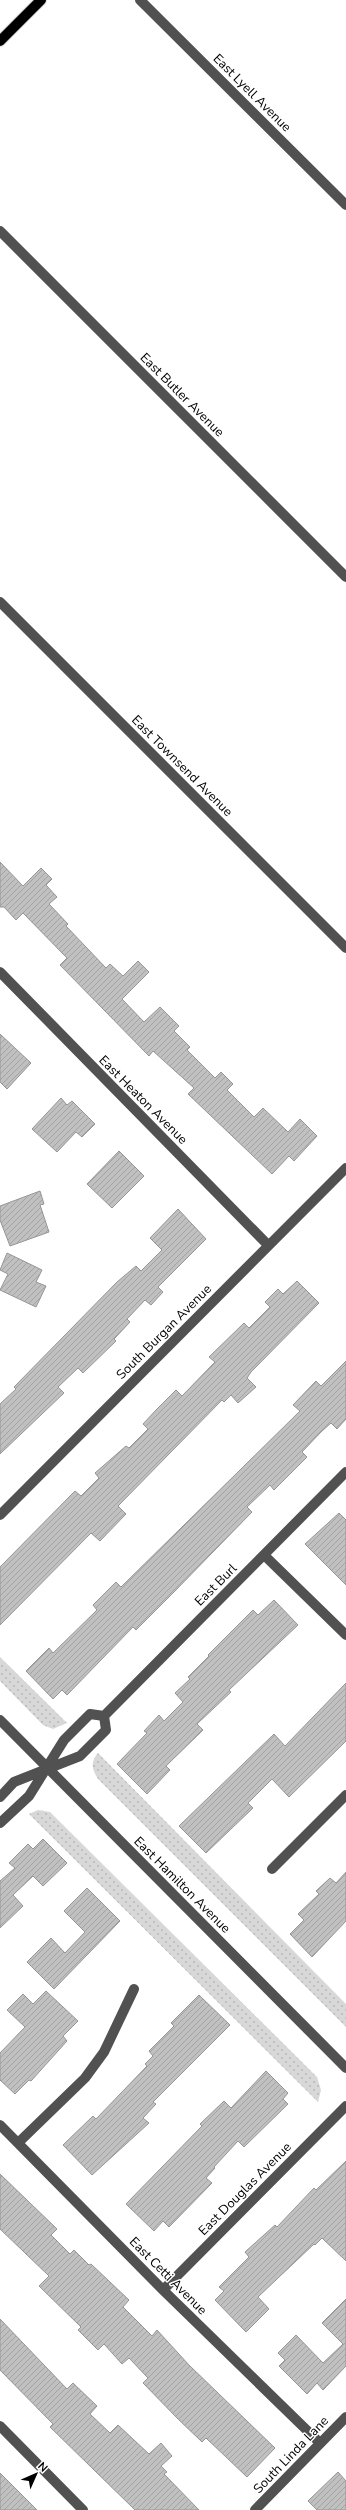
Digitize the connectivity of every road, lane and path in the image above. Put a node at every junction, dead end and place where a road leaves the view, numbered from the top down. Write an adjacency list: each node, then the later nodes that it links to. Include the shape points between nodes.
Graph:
1 (41, 0): 3 (main road)
2 (140, 0): 4 (street, East Lyell Avenue)
3 (0, 41)
4 (346, 205)
5 (0, 231): 6 (street, East Butler Avenue)
6 (346, 577)
7 (0, 602): 8 (street, East Townsend Avenue)
8 (346, 948)
9 (0, 972): 11 (street, East Heaton Avenue)
10 (346, 1168): 11 (street, South Burgan Avenue)
11 (268, 1245): 13 (street, South Burgan Avenue)
12 (346, 1472): 14 (street, East Burl)
13 (0, 1515)
14 (264, 1555): 15 (street); 16 (street, East Burl)
15 (346, 1635)
16 (104, 1716): 18 (street, via 90,1714 64,1740); 18 (street, via 106,1730 80,1756)
17 (0, 1720): 18 (street, East Hamilton Avenue)
18 (47, 1768): 20 (street, via 14,1782); 21 (street, via 29,1796); 24 (street, East Hamilton Avenue)
19 (346, 1795): 22 (street)
20 (0, 1796)
21 (0, 1823)
22 (272, 1869)
23 (134, 1989): 27 (street, via 104,2052 85,2078)
24 (346, 2068)
25 (346, 2106): 28 (street, East Douglas Avenue)
26 (0, 2125): 27 (street, East Cetti Avenue)
27 (18, 2143): 28 (street, East Cetti Avenue)
28 (163, 2290): 31 (street, East Cetti Avenue)
29 (346, 2417): 31 (street, South Linda Lane)
30 (0, 2426): 32 (street)
31 (320, 2443): 33 (street, South Linda Lane)
32 (83, 2510)
33 (255, 2510)

